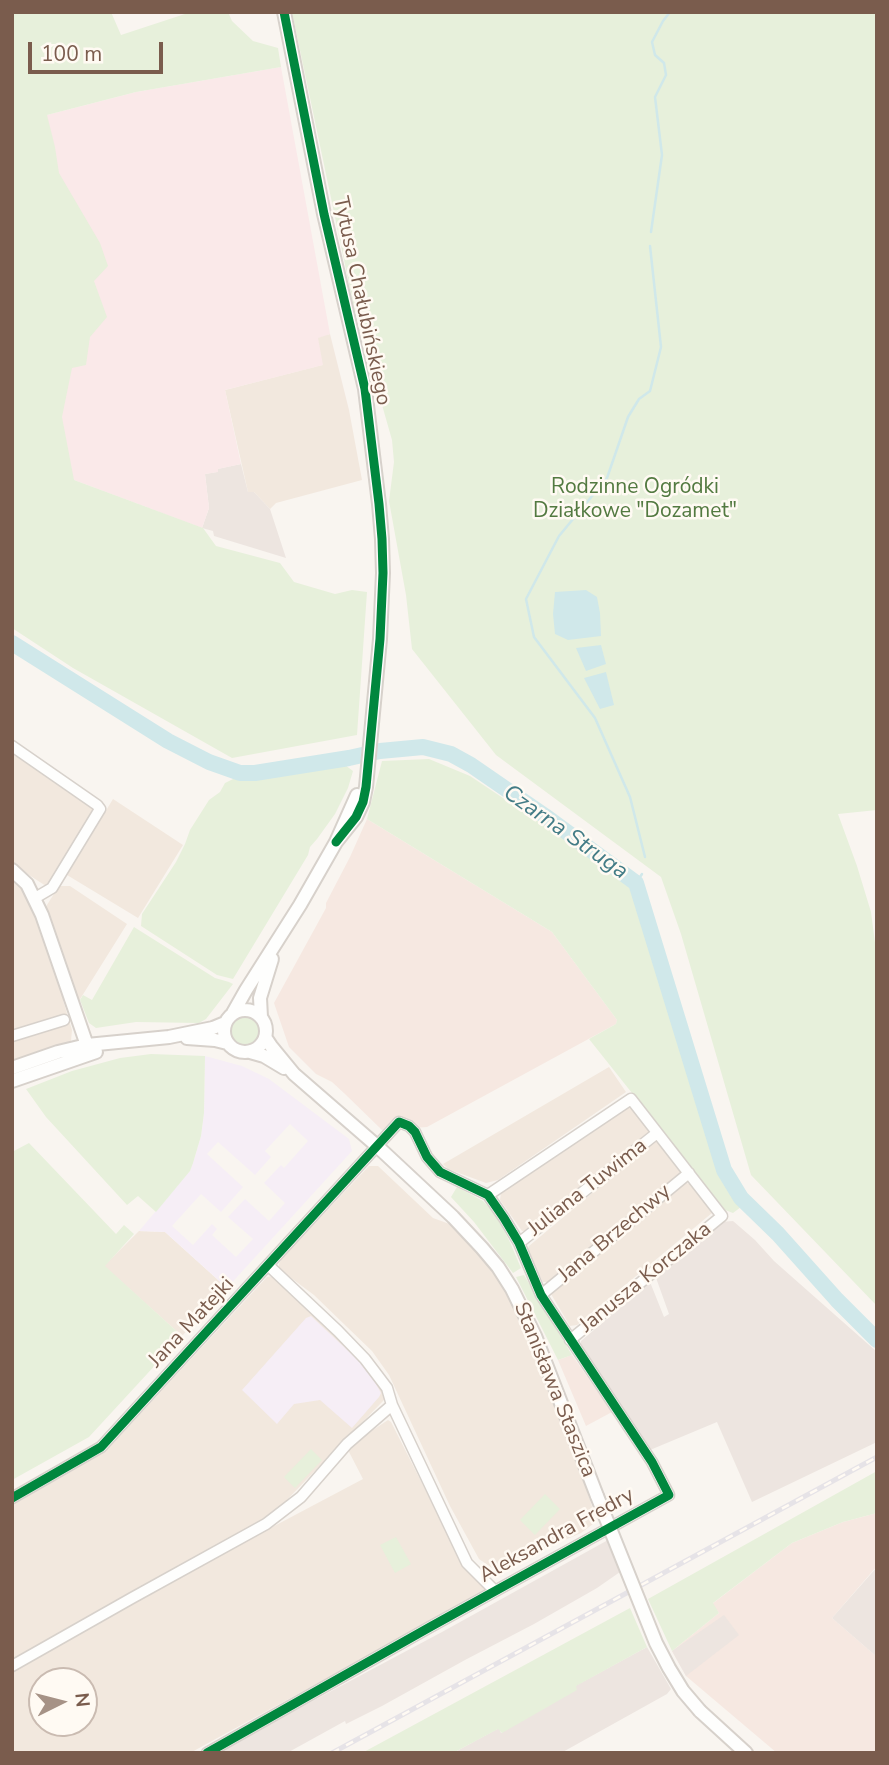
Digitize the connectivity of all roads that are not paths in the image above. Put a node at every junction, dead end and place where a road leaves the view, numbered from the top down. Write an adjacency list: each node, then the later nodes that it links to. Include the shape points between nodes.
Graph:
1 (284, 12): 5 (street, Tytusa Chałubińskiego, via 365,389 383,573 363,802)
2 (12, 746): 4 (street, via 100,809 52,888)
3 (12, 870): 4 (street)
4 (35, 898): 13 (street)
5 (276, 943): 6 (street, Tytusa Chałubińskiego, via 260,998); 7 (street, Tytusa Chałubińskiego)
6 (261, 1017): 7 (street, via 246,1010); 11 (street)
7 (229, 1018): 10 (street, via 213,1028); 12 (street, via 223,1030)
8 (64, 1020): 9 (street)
9 (12, 1037)
10 (169, 1037): 12 (street); 13 (street)
11 (265, 1037): 14 (street); 16 (street, Stanisława Staszica)
12 (226, 1043): 14 (street, via 237,1051)
13 (88, 1050): 15 (street, via 58,1052); 17 (street)
14 (250, 1052): 16 (street, Stanisława Staszica)
15 (12, 1068)
16 (294, 1074): 19 (street, Stanisława Staszica)
17 (12, 1081)
18 (657, 1133): 20 (street); 21 (street, via 631,1099); 22 (street, Juliana Tuwima)
19 (377, 1146): 21 (street, via 399,1122 409,1126 440,1172); 23 (street, Jana Matejki); 31 (street, Stanisława Staszica, bridge, via 467,1231 512,1289 535,1336 656,1643 700,1711)
20 (689, 1173): 24 (street, Jana Brzechwy); 25 (street, Janusza Korczaka, via 722,1216)
21 (488, 1195): 22 (street, Aleksandra Fredry)
22 (519, 1243): 24 (street, Aleksandra Fredry)
23 (268, 1265): 26 (street, via 365,1359 387,1388); 27 (street, Jana Matejki, via 101,1447)
24 (541, 1295): 25 (street, Aleksandra Fredry)
25 (570, 1340): 28 (street, Aleksandra Fredry, via 669,1495)
26 (392, 1405): 28 (street, via 467,1563); 29 (street, via 347,1444 302,1497 265,1524)
27 (12, 1498)
28 (495, 1591): 30 (street, Aleksandra Fredry)
29 (12, 1666)
30 (207, 1753)
31 (746, 1753)

